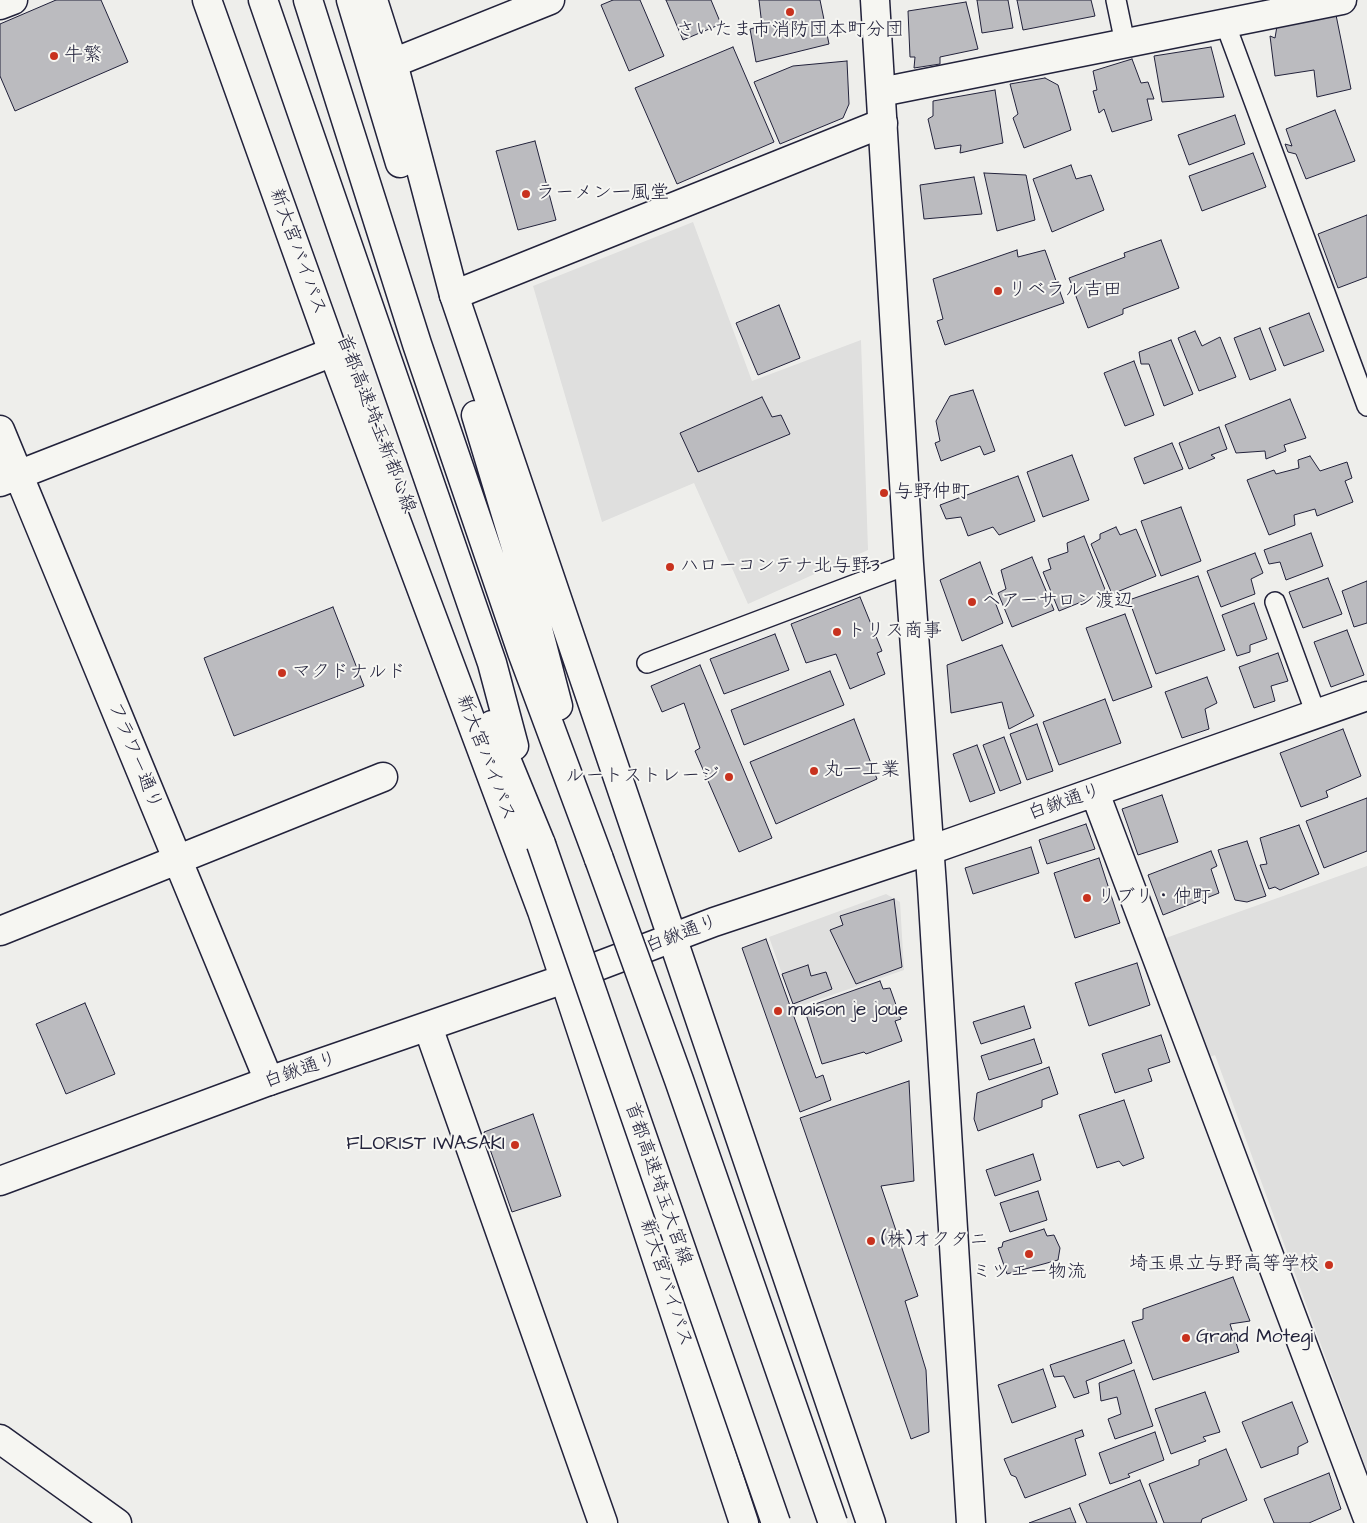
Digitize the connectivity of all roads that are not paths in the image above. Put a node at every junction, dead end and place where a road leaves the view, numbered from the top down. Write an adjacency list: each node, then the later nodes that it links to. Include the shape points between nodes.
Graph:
1 (13, 0): 12 (main road)
2 (207, 0): 19 (main road, 新大宮バイパス)
3 (216, 0): 30 (main road, 首都高速埼玉新都心線, via 436,587)
4 (263, 0): 30 (main road, via 492,663)
5 (308, 0): 33 (main road, via 417,344 512,624)
6 (351, 0): 33 (main road, via 521,564)
7 (373, 0): 15 (main road)
8 (550, 0): 15 (main road)
9 (875, 0): 16 (main road)
10 (1116, 0): 14 (lane)
11 (1342, 0): 13 (main road)
12 (0, 5)
13 (1225, 23): 14 (main road); 20 (lane)
14 (1125, 44): 16 (main road)
15 (393, 63): 18 (main road)
16 (881, 92): 17 (main road)
17 (883, 123): 18 (main road); 23 (main road)
18 (454, 295): 35 (main road)
19 (333, 352): 22 (main road); 36 (main road, 新大宮バイパス, via 539,901)
20 (1367, 406)
21 (0, 430): 22 (main road, フラワー通り)
22 (9, 479): 32 (main road, フラワー通り)
23 (909, 564): 25 (lane); 31 (main road)
24 (1275, 602): 27 (lane)
25 (647, 663)
26 (1367, 696): 27 (main road, 白鍬通り)
27 (1316, 714): 29 (main road, 白鍬通り)
28 (383, 778): 32 (main road)
29 (1095, 793): 31 (main road, 白鍬通り); 41 (main road)
30 (541, 844): 45 (main road, 首都高速埼玉大宮線, bridge)
31 (930, 850): 35 (main road, 白鍬通り, via 714,922); 48 (main road)
32 (177, 859): 34 (main road); 38 (main road, フラワー通り)
33 (599, 859): 46 (main road, bridge)
34 (0, 931)
35 (674, 939): 36 (main road, 白鍬通り); 47 (main road)
36 (564, 979): 37 (main road, 白鍬通り); 44 (main road, 新大宮バイパス)
37 (428, 1028): 38 (main road, 白鍬通り); 43 (main road)
38 (269, 1081): 39 (main road, 白鍬通り)
39 (0, 1181)
40 (0, 1439): 42 (main road)
41 (1367, 1516)
42 (117, 1523)
43 (603, 1523)
44 (744, 1523)
45 (776, 1523)
46 (833, 1523)
47 (871, 1523)
48 (971, 1523)

